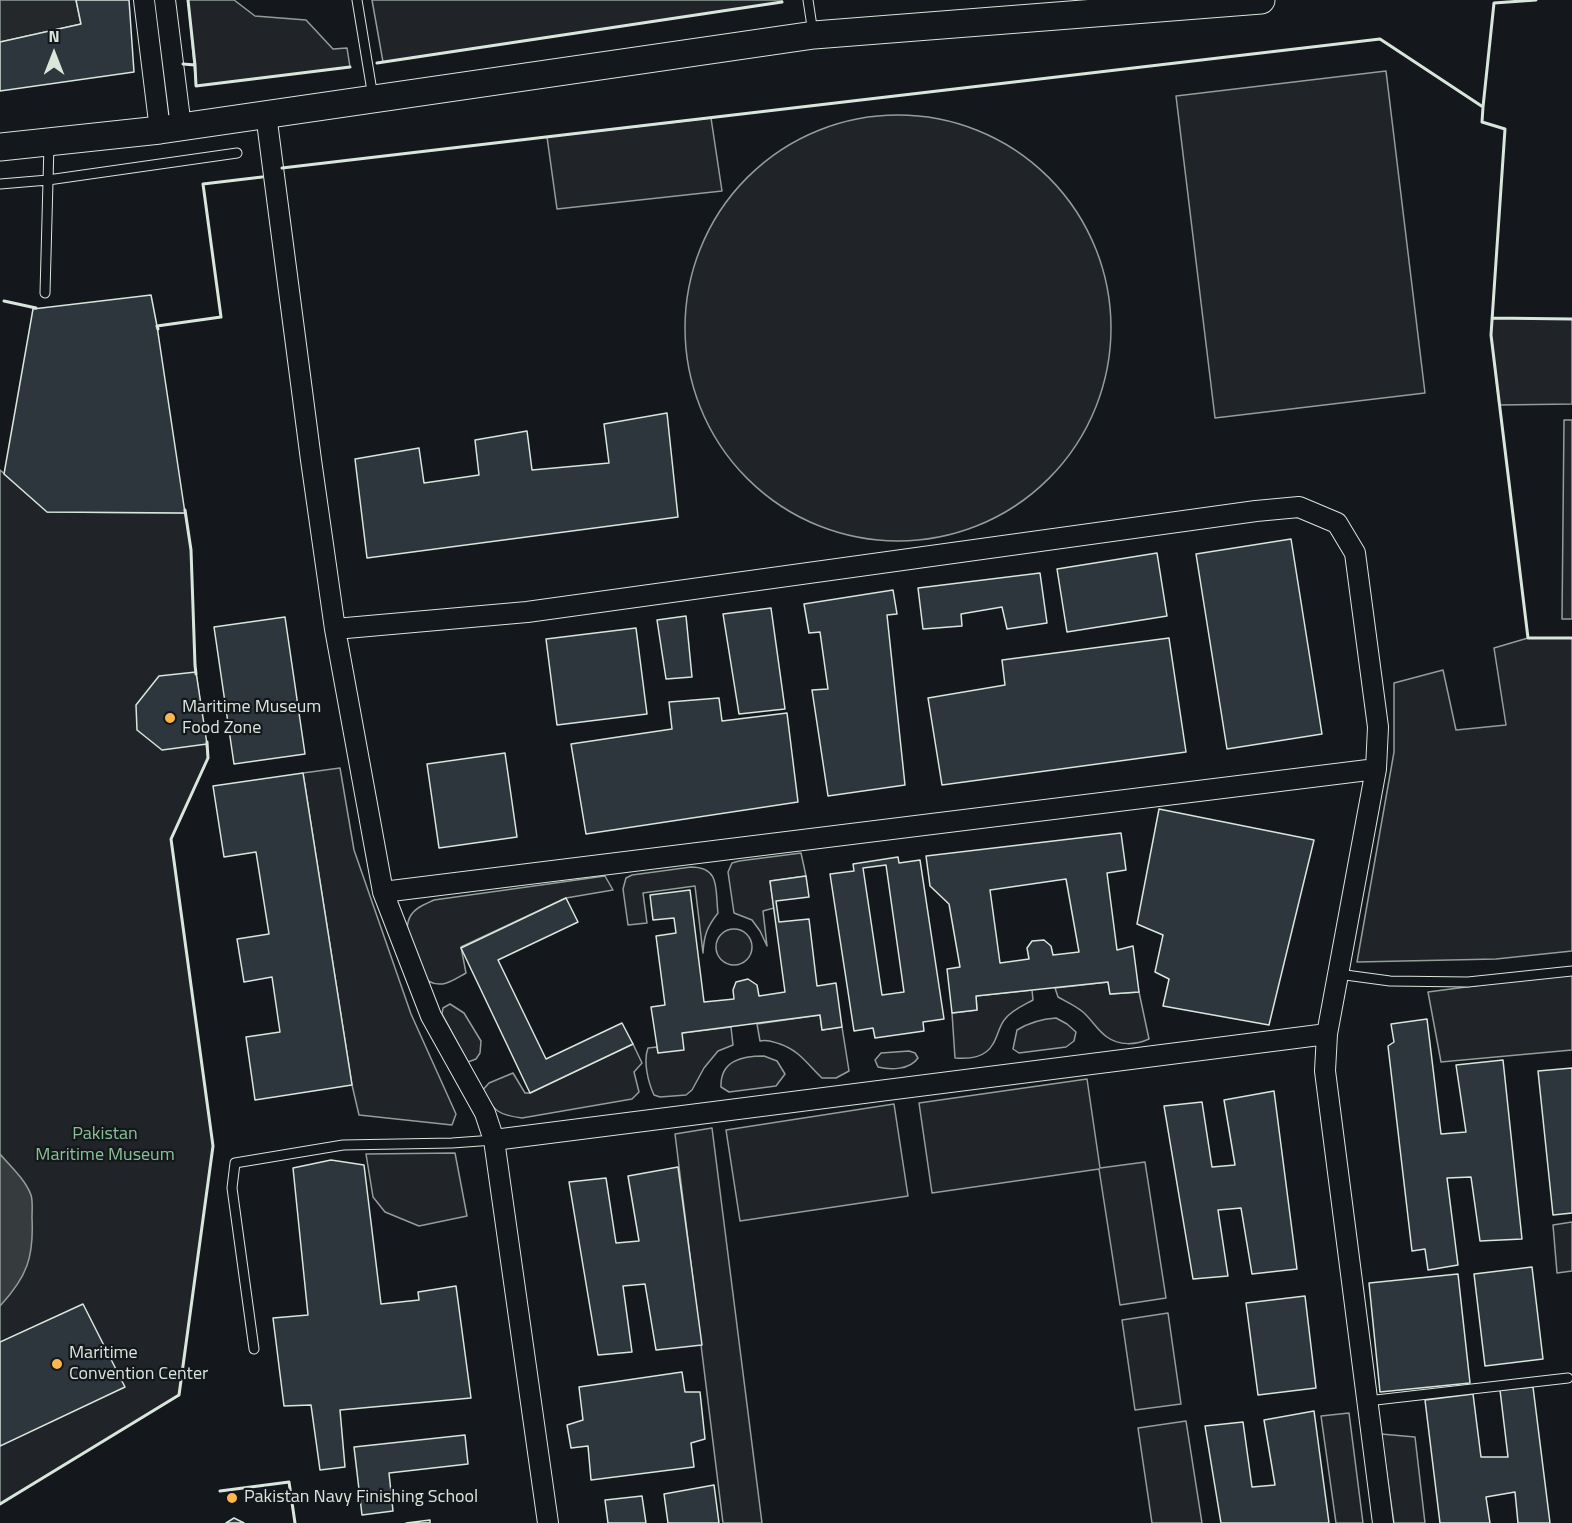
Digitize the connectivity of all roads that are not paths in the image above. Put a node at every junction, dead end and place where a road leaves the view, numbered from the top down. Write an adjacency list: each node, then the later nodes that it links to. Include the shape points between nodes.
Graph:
1 (144, 0): 9 (street)
2 (165, 0): 9 (street)
3 (357, 0): 7 (lane)
4 (808, 0): 6 (lane)
5 (1251, 0): 6 (street)
6 (814, 35): 7 (street)
7 (373, 99): 8 (street)
8 (266, 114): 9 (street); 16 (street)
9 (171, 128): 10 (street)
10 (49, 141): 11 (street); 13 (lane)
11 (0, 147)
12 (237, 153): 13 (lane)
13 (48, 180): 14 (lane); 15 (lane)
14 (0, 184)
15 (45, 292)
16 (335, 629): 17 (street, via 527,612 1299,507 1337,524 1355,553 1378,727); 18 (street)
17 (1376, 769): 18 (street); 20 (street)
18 (383, 892): 22 (street, via 431,1016 485,1113)
19 (1572, 971): 20 (lane, via 1468,982 1390,981)
20 (1338, 974): 21 (street)
21 (1328, 1034): 22 (street); 25 (street, via 1324,1071)
22 (494, 1140): 23 (lane, via 343,1145 236,1163 232,1188); 26 (street)
23 (254, 1349)
24 (1568, 1378): 25 (lane)
25 (1367, 1401): 27 (street)
26 (548, 1523)
27 (1383, 1523)

